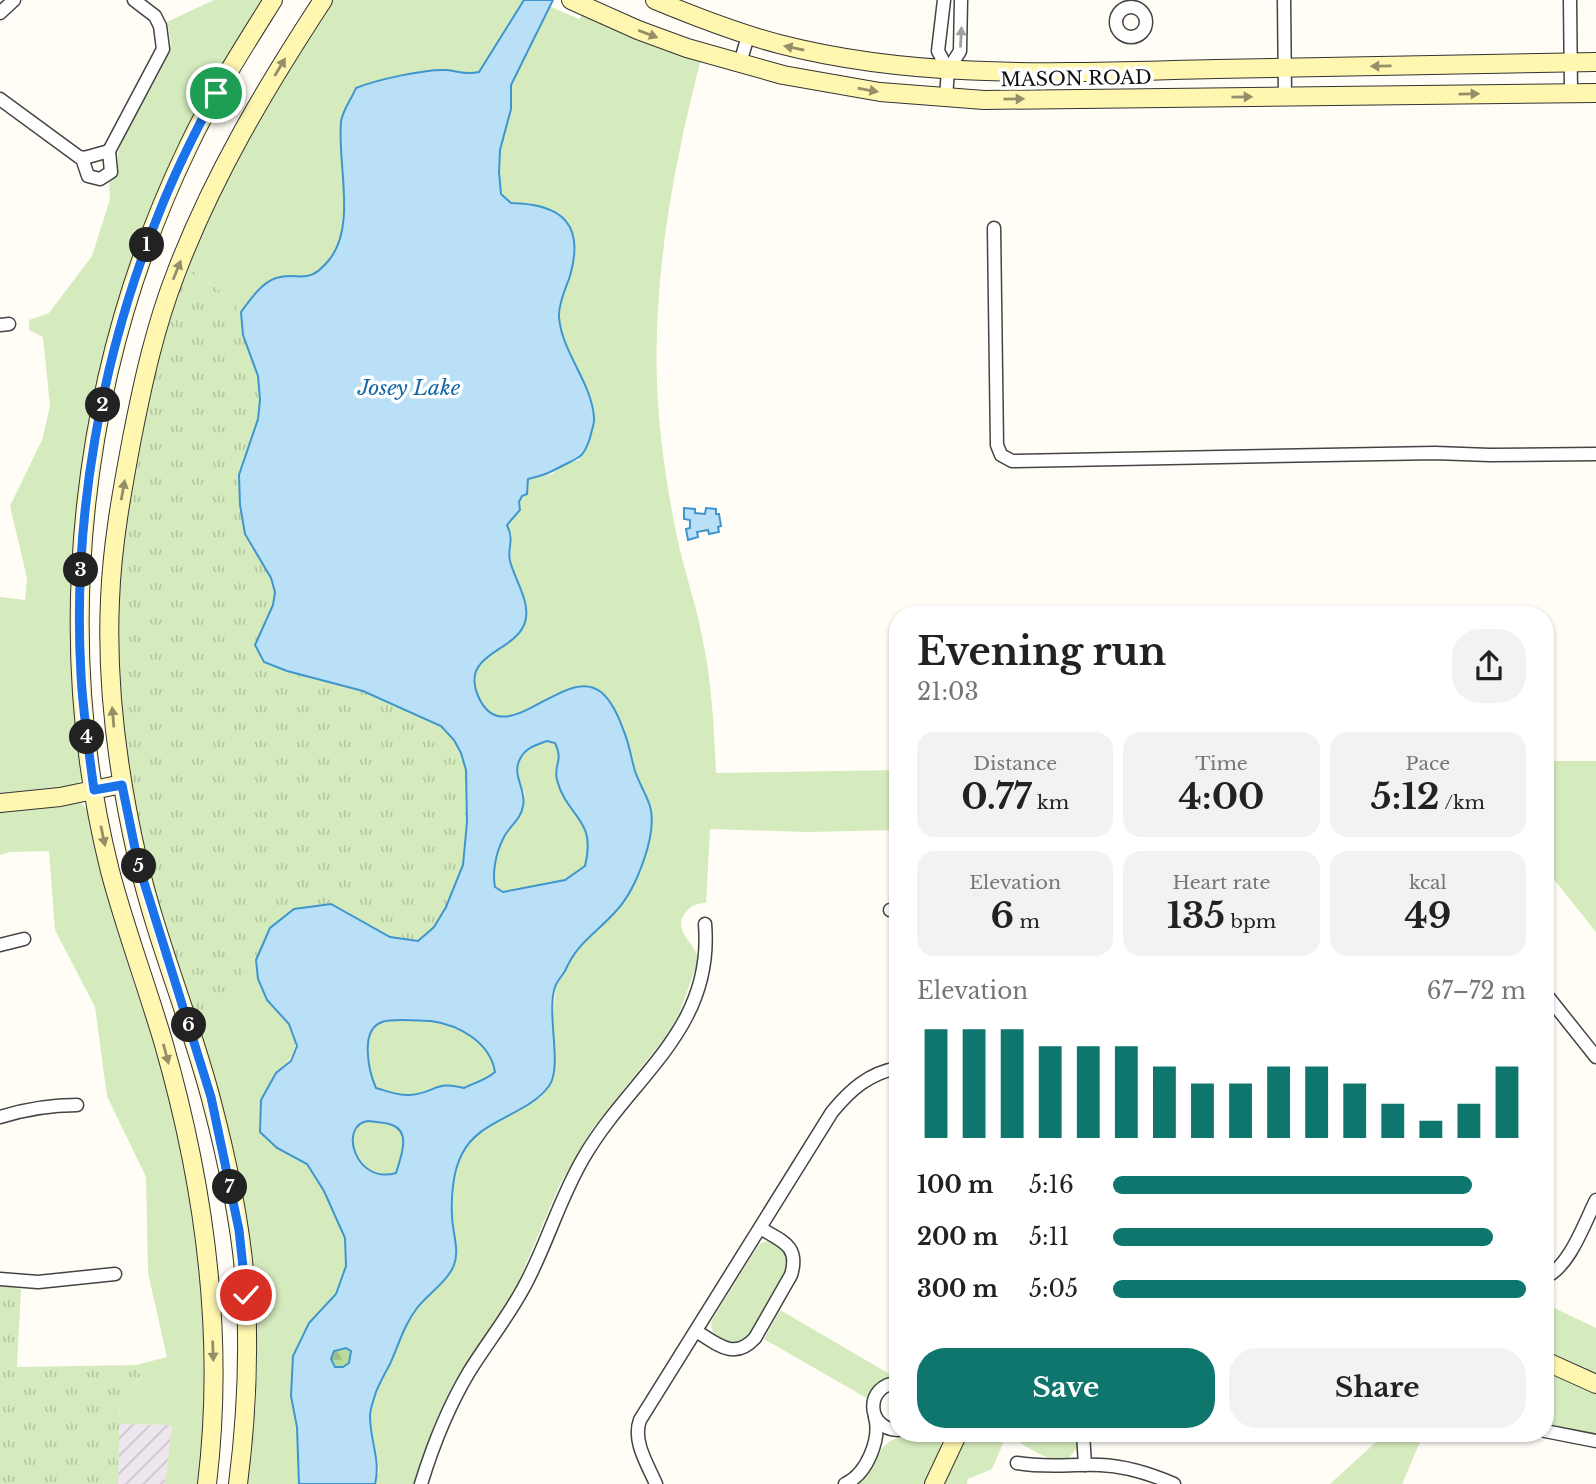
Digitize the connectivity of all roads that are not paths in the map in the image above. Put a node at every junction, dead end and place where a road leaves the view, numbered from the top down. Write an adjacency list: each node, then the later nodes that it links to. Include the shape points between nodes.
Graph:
1 (14, 0): 11 (street)
2 (134, 0): 23 (street, via 155,16 163,49)
3 (273, 0): 28 (main road, via 216,93 169,190 140,263 108,378 86,512 80,596 81,674)
4 (323, 0): 27 (main road, one-way to 4, via 109,673 110,597 117,525 156,330 225,165)
5 (655, 0): 12 (main road, MASON ROAD)
6 (944, 0): 17 (street, via 938,51)
7 (961, 0): 17 (street, one-way to 7, via 960,51)
8 (1284, 0): 16 (street)
9 (1570, 0): 15 (street)
10 (578, 4): 14 (main road, MASON ROAD, one-way to 14, via 687,48)
11 (0, 13)
12 (748, 36): 14 (street); 17 (main road, MASON ROAD, one-way to 12, via 841,57)
13 (1596, 62): 15 (main road, MASON ROAD)
14 (740, 63): 21 (main road, MASON ROAD, one-way to 21, via 880,92)
15 (1571, 63): 16 (main road, MASON ROAD, one-way to 16); 18 (street)
16 (1285, 68): 17 (main road, MASON ROAD); 20 (street)
17 (948, 70): 21 (street)
18 (1572, 93): 19 (main road, MASON ROAD); 20 (main road, MASON ROAD, one-way to 18)
19 (1596, 93)
20 (1285, 96): 21 (main road, MASON ROAD, one-way to 20)
21 (946, 97)
22 (0, 99): 24 (street)
23 (109, 151): 24 (street); 24 (street, via 111,172 100,179 88,176)
24 (82, 158)
25 (994, 228): 26 (street, via 997,445 1001,455 1012,461)
26 (1596, 454)
27 (122, 785): 28 (main road); 58 (main road, via 138,863 211,1097 239,1230 247,1353)
28 (94, 790): 29 (main road); 57 (main road, one-way to 57, via 110,870 180,1105 205,1236 213,1353)
29 (0, 803)
30 (705, 924): 59 (street, via 705,963 686,1019 584,1157 526,1284 454,1398)
31 (24, 939): 32 (street)
32 (0, 945)
33 (1554, 1012): 34 (street)
34 (1596, 1057)
35 (889, 1071): 39 (street, via 872,1076 845,1096)
36 (77, 1105): 37 (street, via 50,1105)
37 (0, 1117)
38 (1596, 1200): 40 (street, via 1567,1257)
39 (760, 1228): 43 (street); 43 (street, via 789,1248 794,1265 755,1338 740,1350 731,1350)
40 (1554, 1271)
41 (115, 1274): 42 (street, via 38,1282)
42 (0, 1279)
43 (695, 1331): 60 (street, via 638,1427 639,1443)
44 (1554, 1365): 45 (main road)
45 (1596, 1384)
46 (889, 1385): 47 (street, via 876,1394)
47 (875, 1416): 48 (street); 54 (street, via 878,1430)
48 (889, 1428)
49 (1554, 1433): 51 (street)
50 (889, 1436): 54 (street)
51 (1596, 1441)
52 (949, 1442): 62 (main road)
53 (1084, 1442): 56 (street)
54 (873, 1447): 61 (street, via 859,1474)
55 (1017, 1463): 56 (street)
56 (1085, 1465): 63 (street, via 1138,1471)
57 (207, 1484)
58 (238, 1484)
59 (421, 1484)
60 (656, 1484)
61 (845, 1484)
62 (934, 1484)
63 (1174, 1484)

